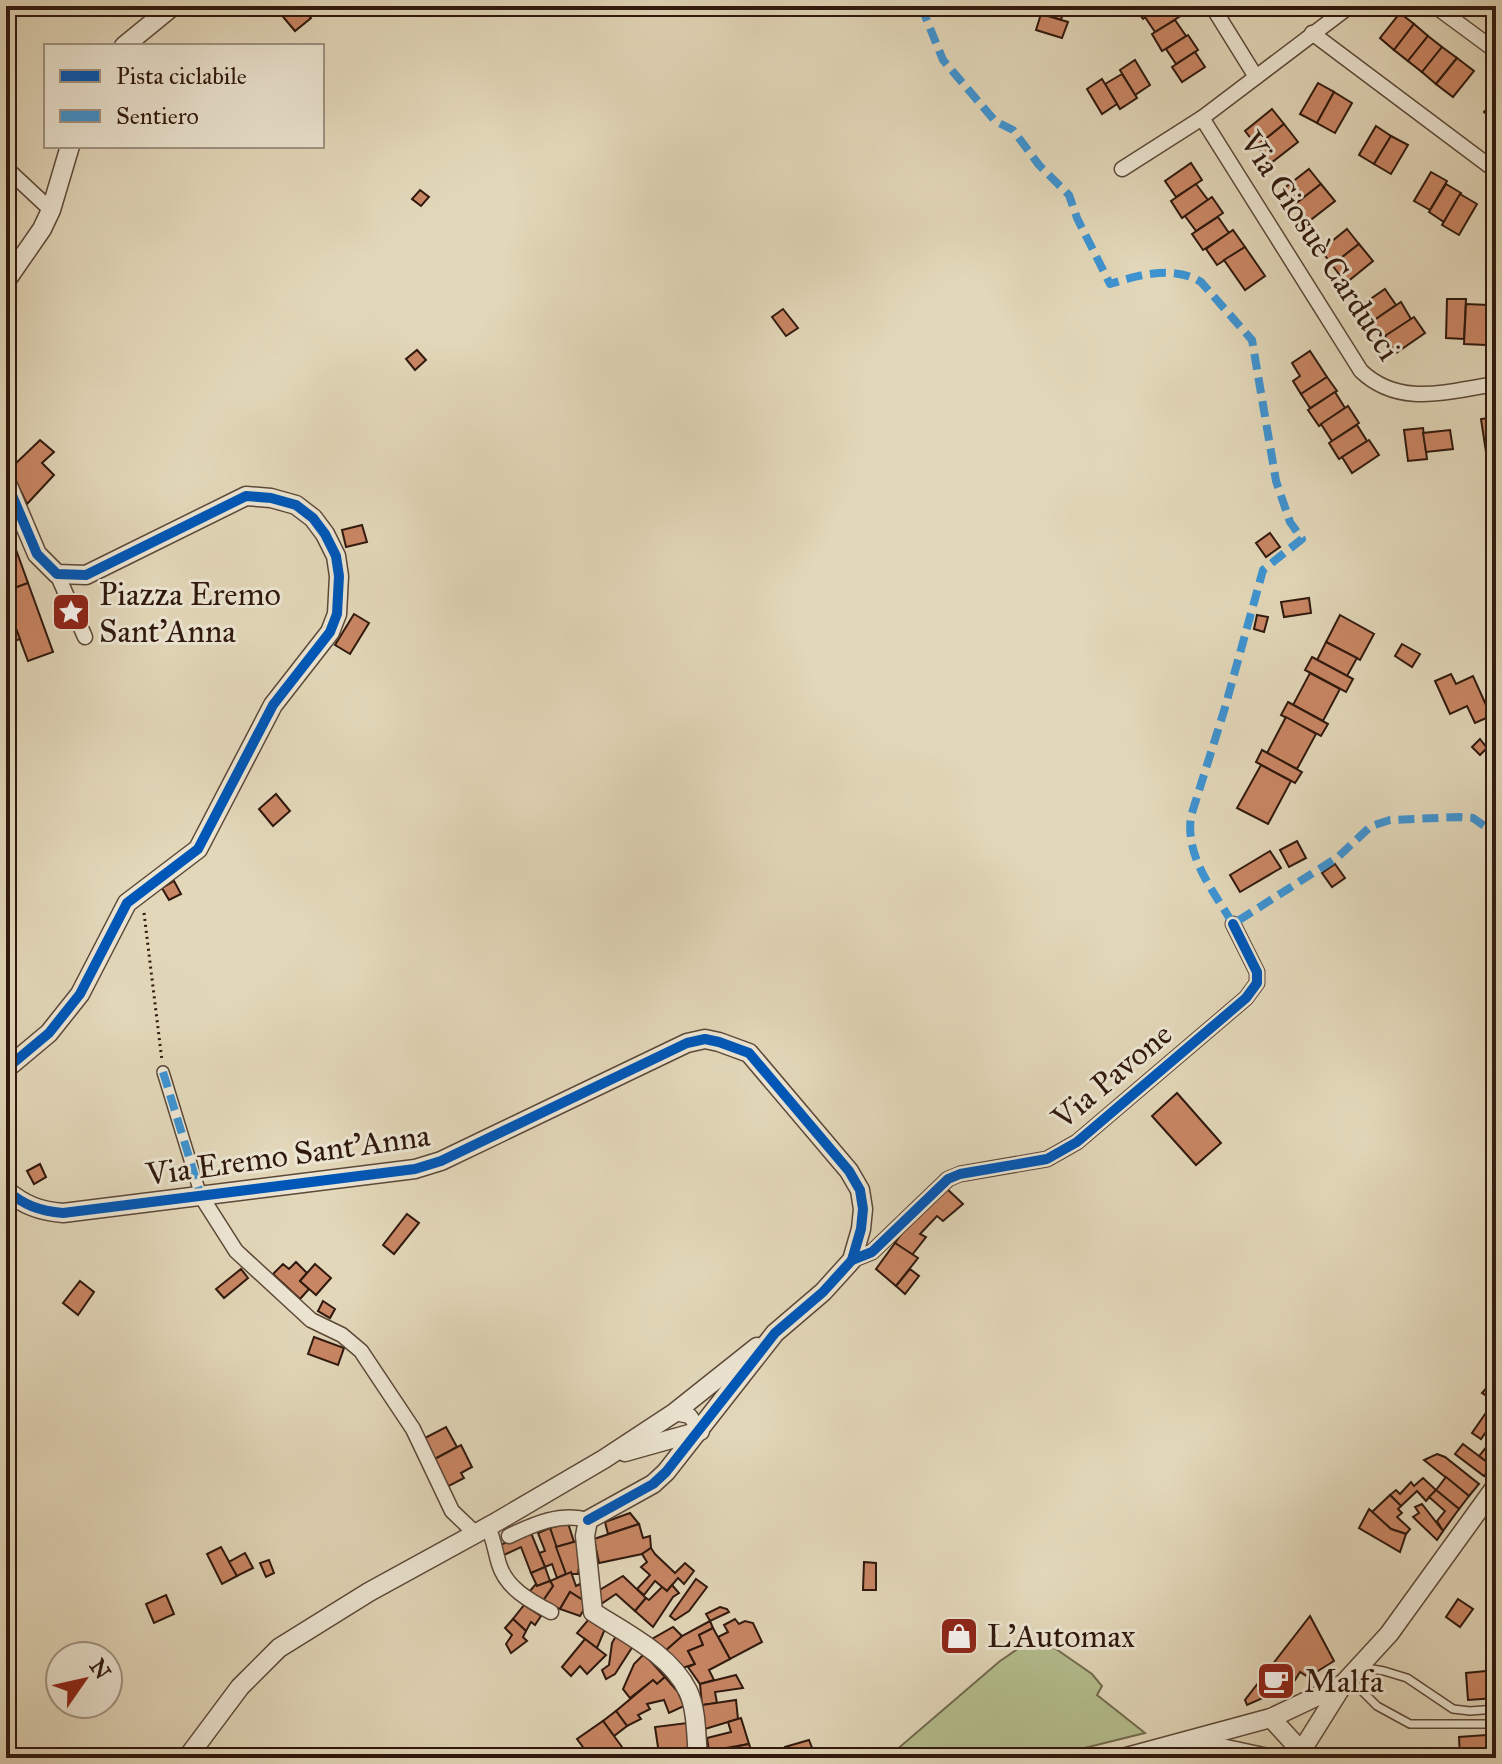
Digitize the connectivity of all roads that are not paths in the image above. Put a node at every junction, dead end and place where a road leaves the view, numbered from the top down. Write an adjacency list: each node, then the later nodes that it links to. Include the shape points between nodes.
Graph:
1 (173, 6): 6 (street)
2 (1212, 6): 8 (street)
3 (1350, 6): 5 (street)
4 (1435, 6): 7 (street)
5 (1312, 33): 8 (street); 13 (street)
6 (126, 44)
7 (1496, 51)
8 (1256, 77): 9 (street)
9 (1202, 118): 12 (street); 16 (street, Via Giosuè Carducci, via 1374,384 1419,395)
10 (69, 148): 14 (street)
11 (6, 168): 14 (street)
12 (1122, 169)
13 (1496, 171)
14 (51, 210): 15 (street)
15 (6, 281)
16 (1496, 384)
17 (6, 481): 18 (street, via 37,554)
18 (57, 574): 19 (street); 21 (street, via 86,575 246,496 271,498 296,505 313,518 336,556 337,614 330,632 273,705 198,849 127,903 80,994 49,1033)
19 (85, 637)
20 (1233, 924): 25 (street, Via Pavone, via 1257,972 1257,983 1246,998 1058,1155 948,1179 872,1252)
21 (6, 1069)
22 (163, 1072): 24 (street)
23 (6, 1190): 24 (street, Via Eremo Sant'Anna, via 23,1205 63,1213)
24 (201, 1196): 25 (street, Via Eremo Sant'Anna, via 441,1161 705,1039 749,1053 849,1171 863,1209); 32 (street, via 236,1251 311,1320 361,1351 413,1429 452,1511)
25 (852, 1260): 26 (street, Via Eremo Sant'Anna)
26 (775, 1333): 27 (street); 28 (street, Via Eremo Sant'Anna)
27 (674, 1413): 28 (street, via 690,1416); 29 (street)
28 (700, 1431): 29 (street); 31 (street, Via Eremo Sant'Anna, via 653,1484)
29 (604, 1459): 32 (street)
30 (1496, 1486): 35 (street, via 1389,1634)
31 (588, 1520): 33 (street, via 571,1515); 42 (street, via 593,1612 675,1671 689,1692)
32 (481, 1530): 34 (street, via 495,1541 500,1567 514,1588); 41 (street, via 279,1648 240,1687)
33 (509, 1536)
34 (551, 1612)
35 (1350, 1676): 36 (lane, via 1384,1671 1407,1678 1453,1709); 37 (street); 38 (lane, via 1377,1706 1410,1724); 40 (street)
36 (1496, 1709)
37 (1271, 1718): 39 (street); 40 (street)
38 (1495, 1724)
39 (1161, 1749): 43 (street); 44 (street, via 1212,1746)
40 (1300, 1755)
41 (187, 1758)
42 (698, 1758)
43 (1123, 1758)
44 (1268, 1758)

